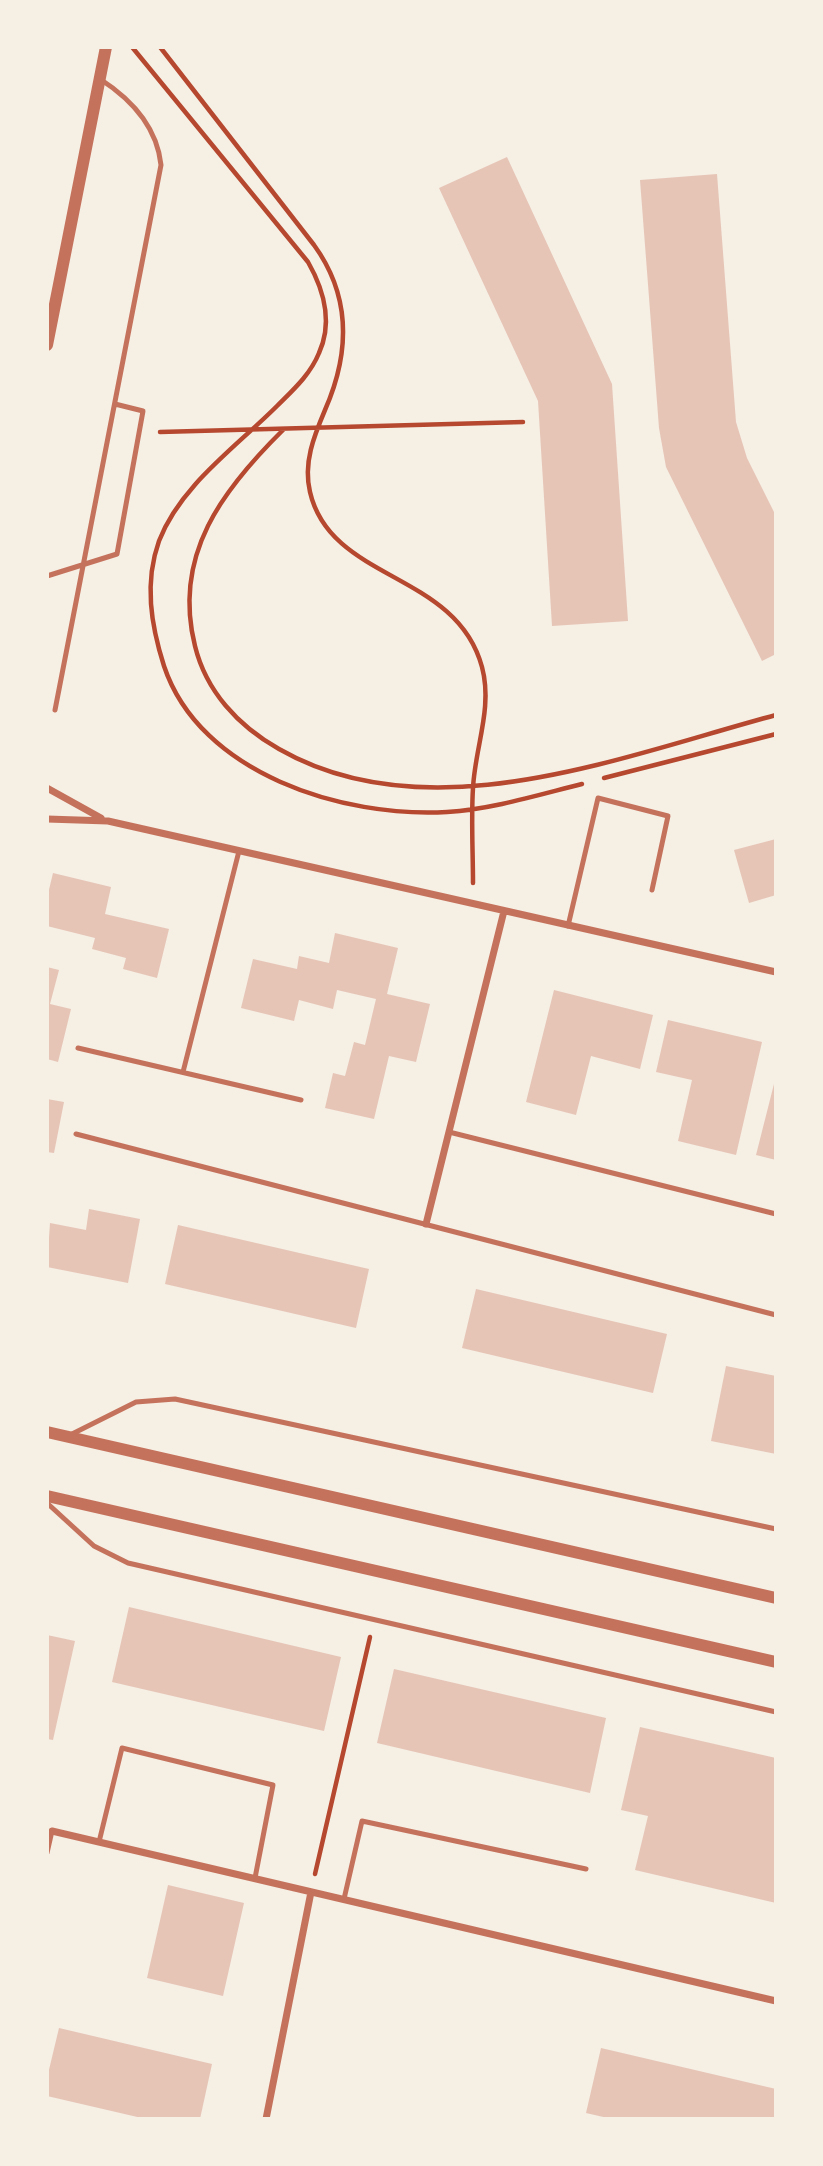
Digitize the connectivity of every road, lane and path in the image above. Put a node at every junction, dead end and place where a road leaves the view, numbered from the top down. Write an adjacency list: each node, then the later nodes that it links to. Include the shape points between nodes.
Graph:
1 (106, 47): 4 (street)
2 (132, 47): 10 (path, via 308,262 323,295 325,336 313,365)
3 (160, 47): 8 (path, via 334,277 343,313 343,350 334,390)
4 (100, 79): 5 (street); 6 (lane, via 141,115 158,146 161,165)
5 (47, 345)
6 (115, 404): 11 (lane, via 143,411); 12 (lane)
7 (523, 422): 8 (path)
8 (317, 428): 9 (path); 17 (path, via 308,476 322,520 347,548 446,608 475,648 485,692)
9 (284, 429): 10 (path); 17 (path, via 228,489 199,541 192,565 189,611 205,677 229,711 259,738 294,758 372,782 412,788)
10 (253, 430): 11 (path); 19 (path, via 184,498 153,561 153,628 177,697 201,727 229,751 296,788 333,800 408,812)
11 (139, 433): 12 (lane, via 117,554)
12 (84, 562): 13 (lane); 14 (lane)
13 (47, 576)
14 (55, 710)
15 (776, 715): 17 (path, via 546,776)
16 (776, 734): 19 (path)
17 (473, 786): 19 (path)
18 (47, 788): 21 (street)
19 (474, 809): 24 (path)
20 (47, 819): 21 (street)
21 (108, 821): 22 (street)
22 (239, 851): 24 (street); 29 (lane)
23 (652, 890): 26 (lane, via 668,816 598,798)
24 (473, 904): 25 (street)
25 (504, 911): 26 (street); 31 (street)
26 (568, 926): 27 (street)
27 (776, 972)
28 (78, 1048): 29 (lane)
29 (183, 1072): 30 (lane)
30 (300, 1100)
31 (449, 1132): 33 (lane); 34 (street)
32 (76, 1133): 34 (lane)
33 (776, 1214)
34 (426, 1224): 35 (lane)
35 (776, 1315)
36 (47, 1432): 37 (street)
37 (66, 1437): 40 (lane, via 136,1402 175,1399); 41 (street)
38 (47, 1496): 43 (street)
39 (47, 1503): 42 (lane, via 94,1546 128,1563)
40 (776, 1529)
41 (776, 1598)
42 (374, 1620): 44 (lane); 50 (path)
43 (776, 1662)
44 (776, 1712)
45 (52, 1831): 46 (street); 47 (lane)
46 (99, 1842): 49 (street); 49 (lane, via 122,1748 273,1785)
47 (47, 1853)
48 (586, 1869): 51 (lane, via 362,1821)
49 (255, 1878): 50 (street)
50 (310, 1892): 51 (street); 53 (street)
51 (344, 1899): 52 (street)
52 (776, 2001)
53 (266, 2119)

